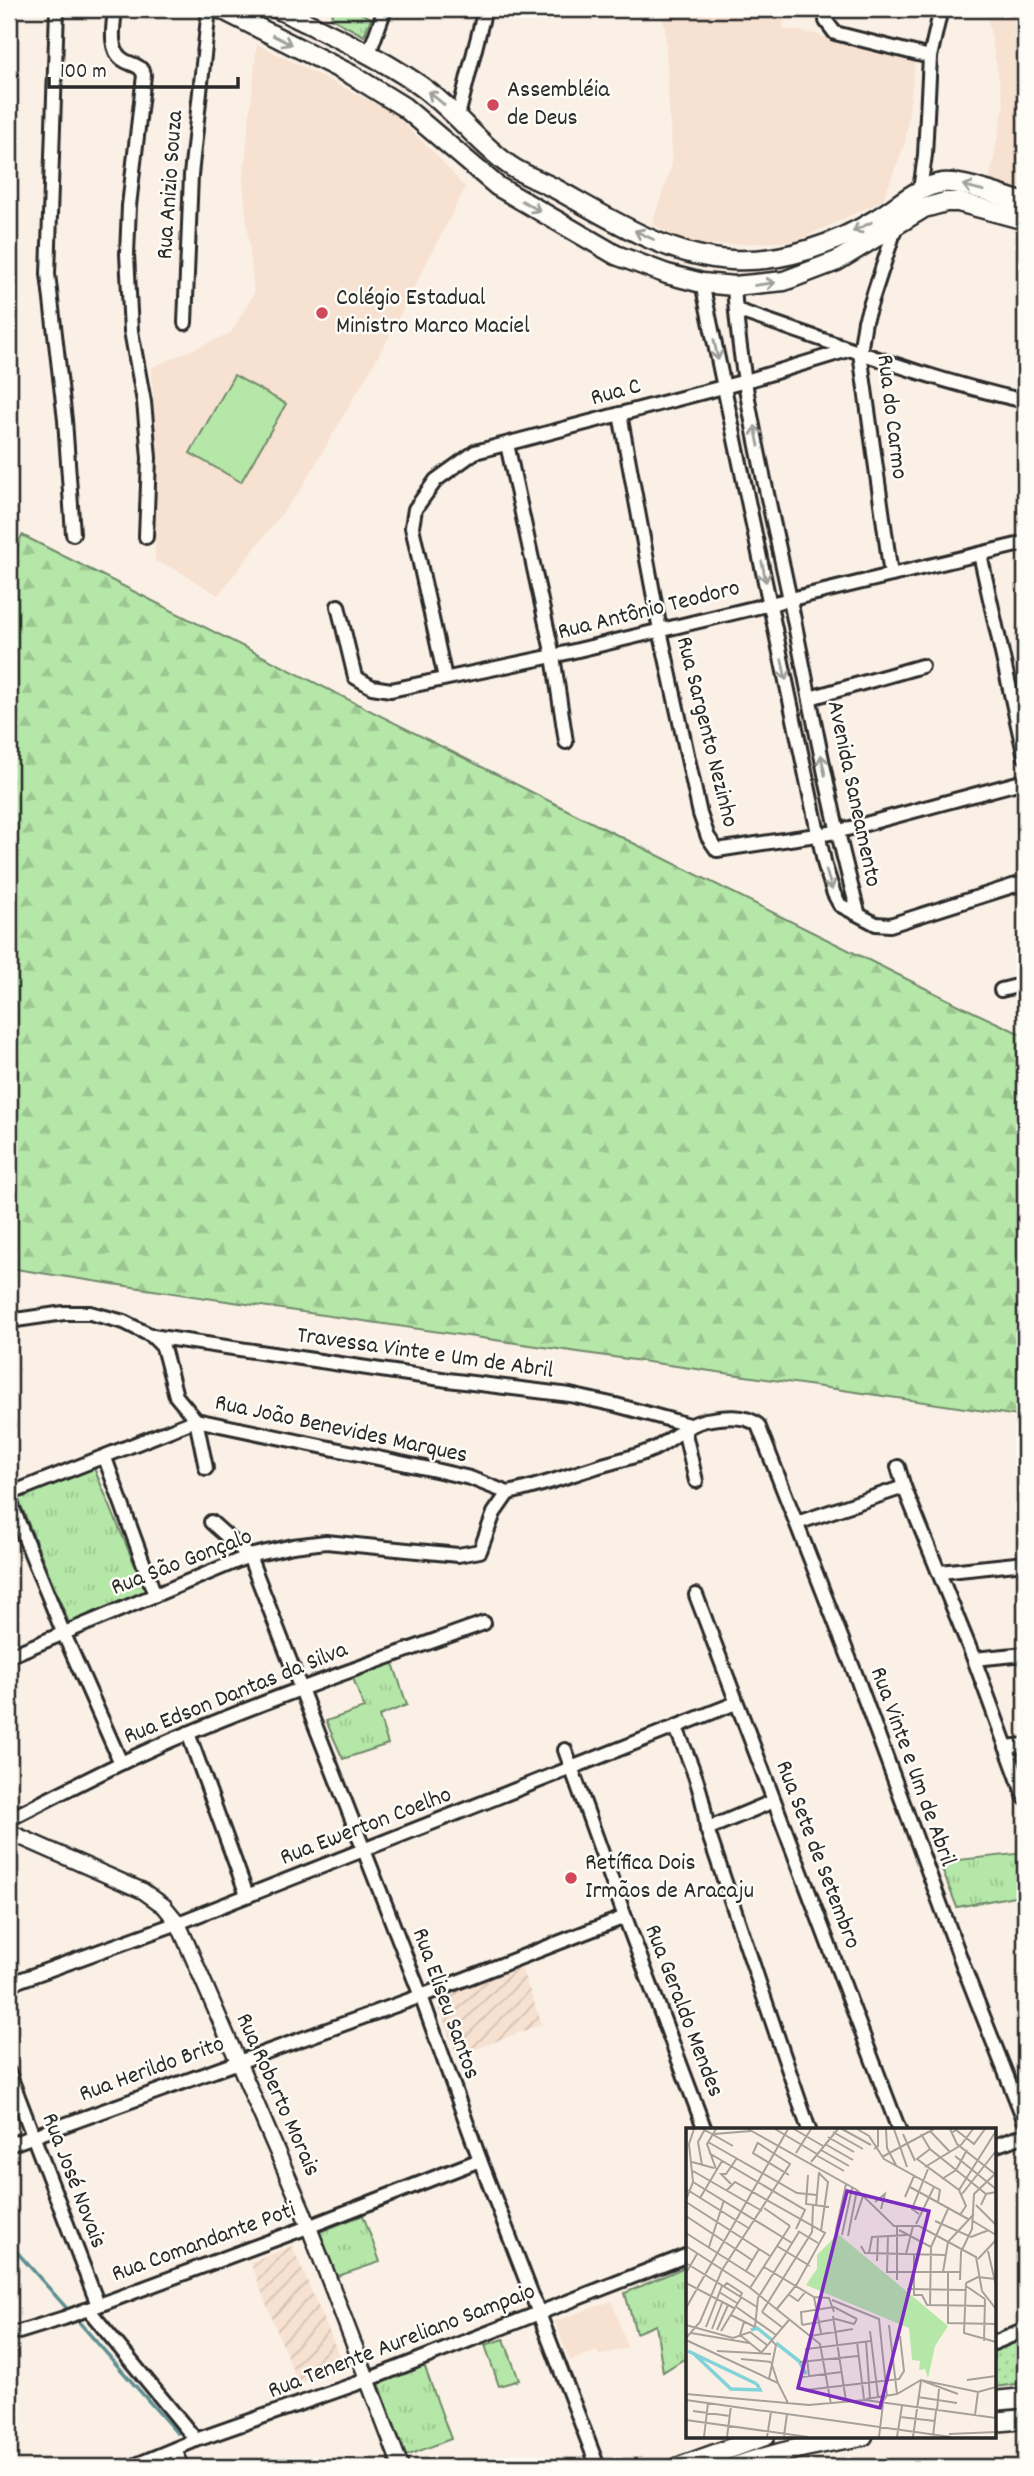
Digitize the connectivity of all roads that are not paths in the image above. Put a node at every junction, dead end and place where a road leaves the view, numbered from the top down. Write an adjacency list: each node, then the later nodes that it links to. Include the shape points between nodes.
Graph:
1 (57, 9): 33 (street, via 48,274)
2 (115, 9): 34 (street, via 117,54 144,75 127,254 131,331 149,458)
3 (209, 9): 24 (street, Rua Anizio Souza, via 191,175)
4 (221, 9): 14 (main road, one-way to 14, via 352,75 404,107)
5 (278, 9): 10 (main road)
6 (385, 9): 10 (street)
7 (485, 9): 12 (street)
8 (941, 9): 11 (street)
9 (826, 15): 11 (street, via 830,30 838,35)
10 (369, 53): 12 (main road, one-way to 10)
11 (930, 57): 17 (street)
12 (457, 116): 13 (main road)
13 (484, 145): 14 (main road, via 481,157); 15 (main road)
14 (466, 162): 16 (main road)
15 (511, 166): 16 (main road, via 500,174); 17 (main road, one-way to 15, via 876,219 808,249 735,261 675,249)
16 (497, 186): 21 (main road, one-way to 21, via 616,254)
17 (920, 190): 18 (main road, one-way to 17, via 949,183)
18 (1025, 203)
19 (1025, 220): 20 (main road, via 953,202 924,208)
20 (896, 226): 22 (main road, one-way to 20, via 784,281 808,273); 25 (street, Rua do Carmo)
21 (702, 283): 22 (main road); 27 (street, Avenida Saneamento, one-way to 27)
22 (734, 286): 23 (street, Avenida Saneamento)
23 (736, 310): 25 (street); 26 (street, Avenida Saneamento)
24 (185, 323)
25 (854, 351): 26 (street, Rua C); 28 (street, via 940,380); 37 (street, Rua do Carmo)
26 (747, 381): 27 (street, Rua C); 31 (street, Avenida Saneamento, one-way to 26)
27 (723, 386): 29 (street, Rua C); 32 (street, Avenida Saneamento)
28 (1025, 401)
29 (620, 414): 30 (street, Rua C); 41 (street, Rua Sargento Nezinho)
30 (507, 444): 42 (street); 44 (street, Rua C, via 475,452 436,480 412,520)
31 (765, 481): 32 (street); 38 (street, Avenida Saneamento)
32 (746, 486): 39 (street, Avenida Saneamento, one-way to 39)
33 (73, 534)
34 (146, 537)
35 (1025, 543): 36 (street, Rua Antônio Teodoro)
36 (980, 554): 37 (street, Rua Antônio Teodoro); 47 (street)
37 (891, 575): 38 (street, Rua Antônio Teodoro)
38 (790, 599): 39 (street, Rua Antônio Teodoro); 45 (street, Avenida Saneamento)
39 (770, 603): 41 (street, Rua Antônio Teodoro); 50 (street, Avenida Saneamento, one-way to 50)
40 (338, 606): 44 (street, Rua Antônio Teodoro, via 355,677 372,687 391,690)
41 (660, 630): 42 (street, Rua Antônio Teodoro); 50 (street, Rua Sargento Nezinho, via 700,814 717,850)
42 (553, 656): 44 (street, Rua Antônio Teodoro); 46 (street)
43 (922, 666): 45 (street)
44 (445, 678)
45 (810, 698): 49 (street, Avenida Saneamento, one-way to 45)
46 (566, 742)
47 (1025, 757)
48 (1025, 781): 49 (street)
49 (836, 832): 50 (street); 52 (street, Avenida Saneamento)
50 (818, 835): 52 (street, Avenida Saneamento, one-way to 52, via 836,900)
51 (1025, 882): 52 (street, via 895,925 876,924)
52 (858, 912)
53 (1025, 984): 54 (street)
54 (1001, 990)
55 (9, 1321): 56 (street, Travessa Vinte e Um de Abril, via 90,1313)
56 (152, 1336): 57 (street, via 163,1347 176,1396); 58 (street, Travessa Vinte e Um de Abril, via 570,1395)
57 (196, 1420): 59 (street, Rua João Benevides Marques); 61 (street); 64 (street, Rua João Benevides Marques, via 470,1478)
58 (687, 1427): 62 (street); 64 (street, via 646,1452); 67 (street, Rua Vinte e Um de Abril, via 705,1420 737,1418 760,1427)
59 (105, 1458): 65 (street, Rua João Benevides Marques); 71 (street)
60 (898, 1467): 63 (street)
61 (206, 1468)
62 (696, 1481)
63 (904, 1487): 67 (street); 70 (street)
64 (508, 1493): 68 (street, Rua São Gonçalo, via 494,1513 480,1551 458,1555 311,1542)
65 (9, 1496): 74 (street)
66 (211, 1522): 68 (street)
67 (797, 1523): 100 (street, Rua Vinte e Um de Abril)
68 (250, 1556): 71 (street, Rua São Gonçalo); 78 (street, Rua Eliseu Santos)
69 (1025, 1563): 70 (street)
70 (940, 1572): 77 (street)
71 (155, 1595): 74 (street, Rua São Gonçalo)
72 (696, 1595): 79 (street, Rua Sete de Setembro)
73 (484, 1623): 78 (street, Rua Edson Dantas da Silva)
74 (63, 1632): 76 (street, Rua São Gonçalo); 85 (street)
75 (1025, 1654): 77 (street)
76 (9, 1656)
77 (974, 1658): 83 (street)
78 (300, 1689): 81 (street, Rua Edson Dantas da Silva); 92 (street, Rua Eliseu Santos)
79 (736, 1703): 80 (street, Rua Ewerton Coelho); 88 (street, Rua Sete de Setembro)
80 (677, 1728): 86 (street, Rua Ewerton Coelho); 90 (street, via 703,1798)
81 (188, 1733): 85 (street, Rua Edson Dantas da Silva); 93 (street)
82 (1025, 1745): 83 (street)
83 (1006, 1747): 87 (street)
84 (565, 1750): 86 (street, Rua Geraldo Mendes)
85 (121, 1763): 89 (street, Rua Edson Dantas da Silva)
86 (571, 1769): 92 (street, Rua Ewerton Coelho); 94 (street, Rua Geraldo Mendes)
87 (1025, 1798)
88 (774, 1801): 90 (street); 103 (street, Rua Sete de Setembro)
89 (9, 1819)
90 (707, 1829): 102 (street)
91 (9, 1832): 95 (street, Rua Roberto Morais, via 143,1891)
92 (365, 1850): 93 (street, Rua Ewerton Coelho); 97 (street, Rua Eliseu Santos)
93 (247, 1895): 95 (street, Rua Ewerton Coelho)
94 (625, 1917): 97 (street, Rua Herildo Brito); 101 (street, Rua Geraldo Mendes)
95 (178, 1923): 96 (street, Rua Ewerton Coelho); 98 (street, Rua Roberto Morais)
96 (9, 1984)
97 (421, 1996): 98 (street, Rua Herildo Brito); 108 (street, Rua Eliseu Santos)
98 (237, 2062): 104 (street, Rua Herildo Brito); 109 (street, Rua Roberto Morais)
99 (9, 2073): 104 (street, Rua José Novais)
100 (1025, 2122)
101 (704, 2128)
102 (808, 2128)
103 (899, 2128)
104 (33, 2136): 107 (street, Rua Herildo Brito); 111 (street, Rua José Novais)
105 (1025, 2136): 106 (street)
106 (996, 2145)
107 (9, 2146)
108 (480, 2160): 109 (street, Rua Comandante Poti); 112 (street, Rua Eliseu Santos)
109 (308, 2227): 111 (street, Rua Comandante Poti); 116 (street, Rua Roberto Morais)
110 (686, 2256): 112 (street, Rua Tenente Aureliano Sampaio)
111 (93, 2307): 114 (street, Rua Comandante Poti); 123 (street, Rua José Novais)
112 (540, 2314): 116 (street, Rua Tenente Aureliano Sampaio); 128 (street, Rua Eliseu Santos)
113 (1025, 2330): 115 (street)
114 (19, 2332)
115 (996, 2342)
116 (367, 2380): 123 (street, Rua Tenente Aureliano Sampaio); 127 (street, Rua Roberto Morais)
117 (1025, 2398): 118 (main road)
118 (996, 2401)
119 (1025, 2419): 120 (main road)
120 (996, 2422)
121 (759, 2438): 129 (main road)
122 (851, 2438): 130 (main road, via 802,2446)
123 (196, 2440): 124 (street, Rua Tenente Aureliano Sampaio)
124 (175, 2449): 125 (street, Rua Tenente Aureliano Sampaio); 126 (street)
125 (131, 2467)
126 (182, 2467)
127 (401, 2467)
128 (598, 2467)
129 (679, 2467)
130 (734, 2467)

